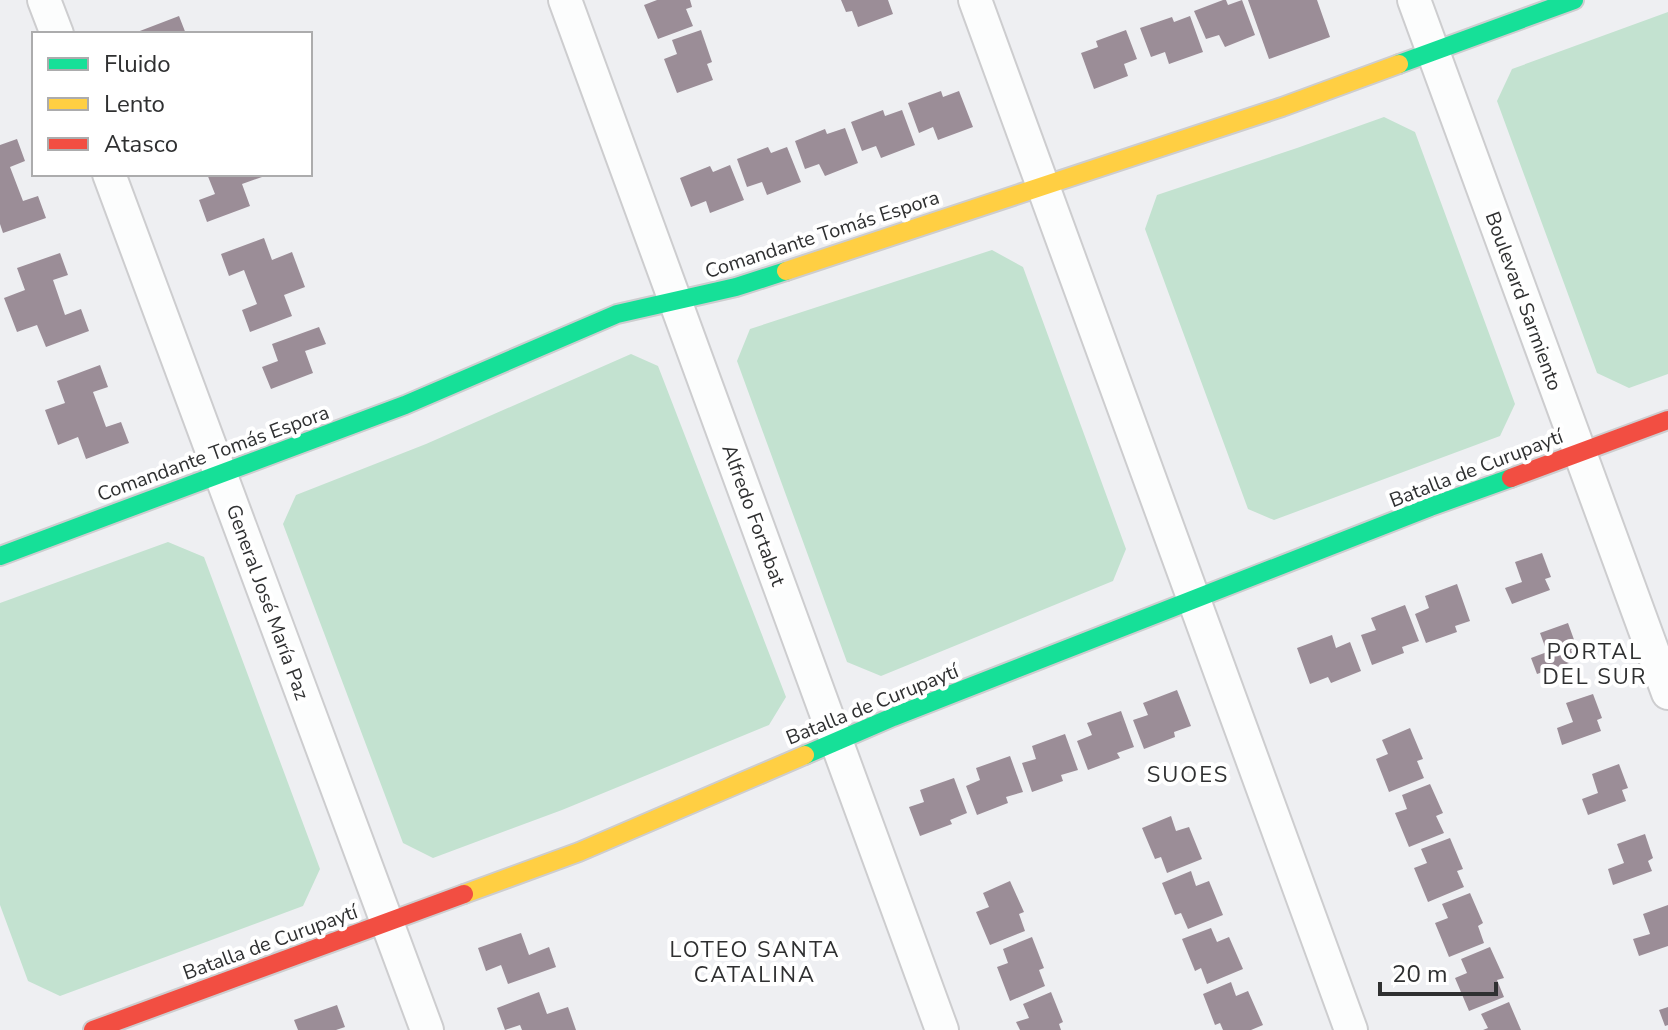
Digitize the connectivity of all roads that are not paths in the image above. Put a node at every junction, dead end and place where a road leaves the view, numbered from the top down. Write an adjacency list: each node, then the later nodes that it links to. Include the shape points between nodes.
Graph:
1 (44, 0): 6 (street)
2 (565, 0): 10 (street, Alfredo Fortabat)
3 (975, 0): 9 (street)
4 (1414, 0): 7 (street, Boulevard Sarmiento)
5 (1574, 0): 7 (street, Comandante Tomás Espora)
6 (56, 32)
7 (1433, 52): 9 (street, Comandante Tomás Espora); 12 (street, Boulevard Sarmiento)
8 (110, 176): 13 (street, General José María Paz)
9 (1043, 186): 10 (street, Comandante Tomás Espora, via 736,287); 15 (street)
10 (675, 301): 13 (street, Comandante Tomás Espora, via 617,314 405,405); 17 (street, Alfredo Fortabat)
11 (1668, 420): 12 (street, Batalla de Curupaytí)
12 (1580, 452): 15 (street, Batalla de Curupaytí); 16 (street, Boulevard Sarmiento)
13 (221, 474): 14 (street, Comandante Tomás Espora); 18 (street, General José María Paz)
14 (0, 556)
15 (1194, 599): 17 (street, Batalla de Curupaytí); 22 (street)
16 (1668, 693)
17 (836, 741): 18 (street, Batalla de Curupaytí, via 579,852); 21 (street, Alfredo Fortabat)
18 (387, 922): 19 (street, Batalla de Curupaytí); 20 (street, General José María Paz)
19 (93, 1030)
20 (427, 1030)
21 (942, 1030)
22 (1351, 1030)

